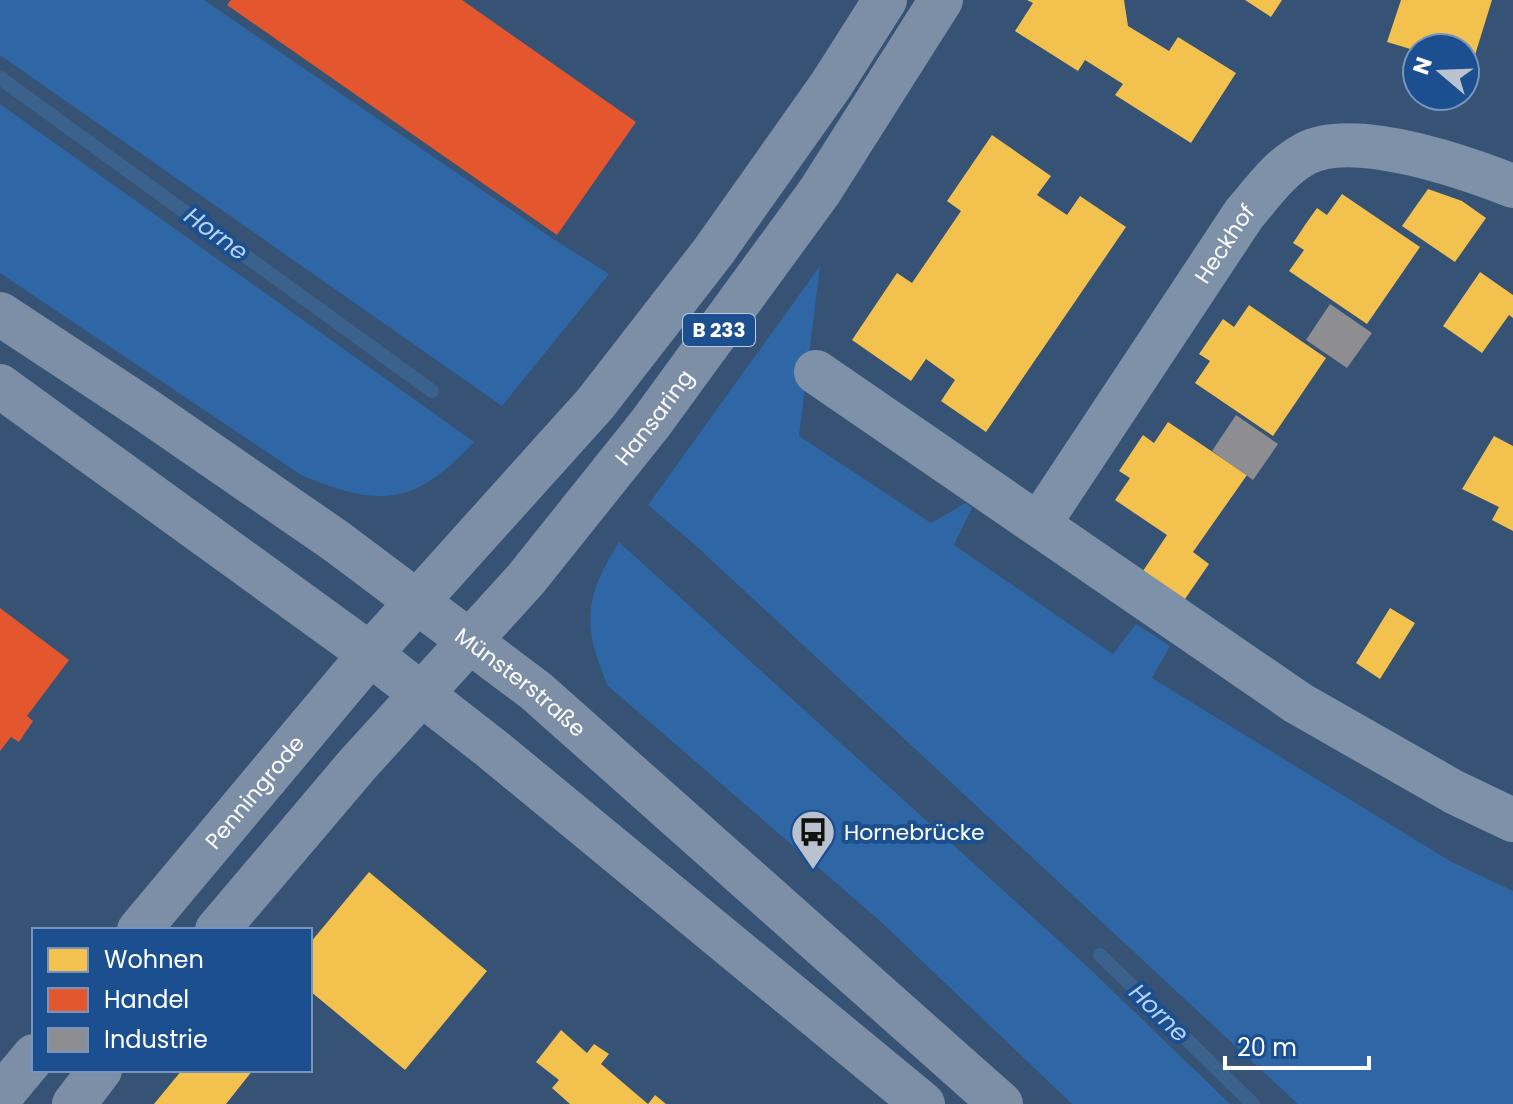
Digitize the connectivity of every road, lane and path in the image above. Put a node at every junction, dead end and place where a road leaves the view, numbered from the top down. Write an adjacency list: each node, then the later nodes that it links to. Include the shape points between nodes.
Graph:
1 (885, 0): 8 (main road, B 233, via 713,252 632,357)
2 (941, 0): 9 (main road, Hansaring / B 233, via 820,191 668,399)
3 (1513, 186): 7 (street, Heckhof, via 1419,155 1343,144 1307,153 1278,173 1244,214)
4 (0, 314): 8 (main road, Münsterstraße)
5 (816, 372): 7 (street)
6 (0, 386): 10 (main road)
7 (1039, 524): 12 (street, via 1298,703)
8 (418, 601): 9 (main road, Münsterstraße); 10 (main road, B 233)
9 (471, 641): 11 (main road, Hansaring / B 233); 20 (main road, Münsterstraße, via 542,697)
10 (370, 654): 11 (main road); 13 (main road, Penningrode)
11 (422, 695): 14 (main road); 19 (main road)
12 (1513, 820)
13 (141, 928)
14 (219, 928)
15 (32, 1058): 17 (main road)
16 (98, 1072): 18 (main road)
17 (0, 1097)
18 (74, 1104)
19 (923, 1104)
20 (1001, 1104)

